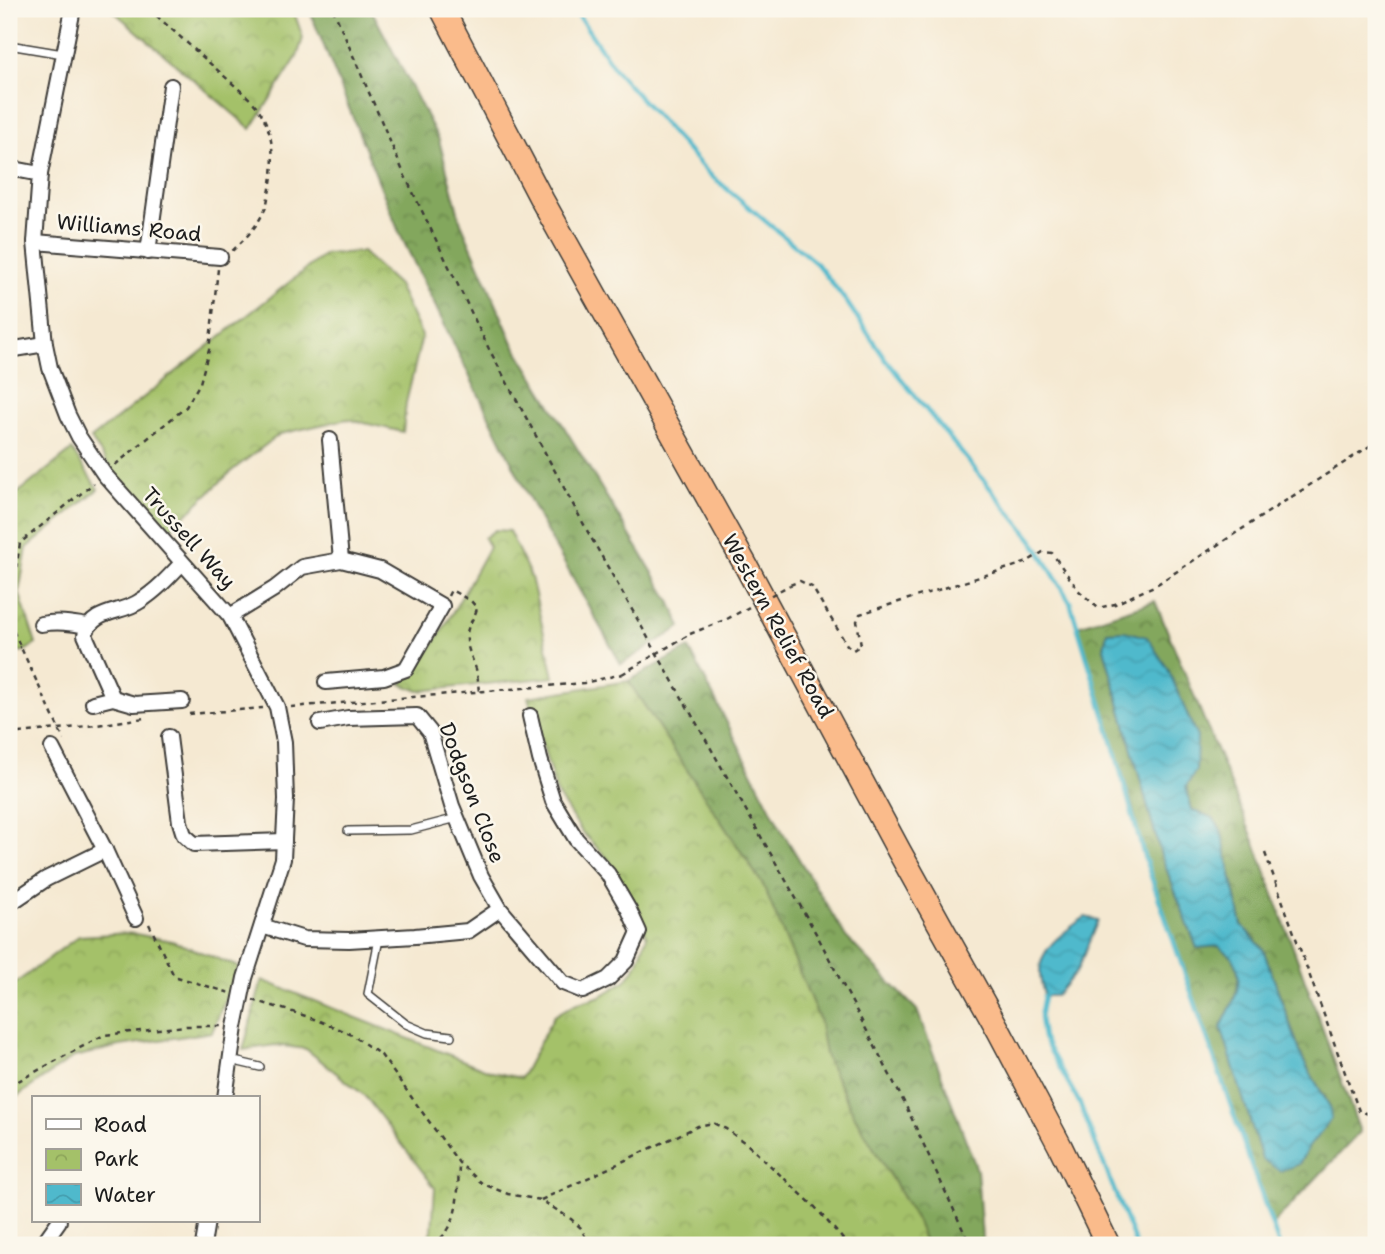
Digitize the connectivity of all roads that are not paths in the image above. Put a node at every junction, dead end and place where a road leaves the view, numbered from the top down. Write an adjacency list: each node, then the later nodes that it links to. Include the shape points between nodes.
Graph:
1 (74, 9): 4 (street, Trussell Way)
2 (442, 9): 44 (highway, Western Relief Road, via 542,200 999,1031)
3 (9, 45): 4 (lane)
4 (64, 54): 7 (street, Trussell Way)
5 (171, 86): 9 (street)
6 (9, 168): 7 (street)
7 (40, 174): 8 (street, Trussell Way)
8 (35, 242): 9 (street, Williams Road); 11 (street, Trussell Way)
9 (148, 252): 10 (street, Williams Road)
10 (220, 257)
11 (45, 344): 12 (street); 15 (street, Trussell Way, via 58,392 79,437 104,474)
12 (9, 349)
13 (330, 440): 14 (street)
14 (341, 559): 16 (street, via 302,567); 19 (street, via 380,570 442,606 406,669 384,677)
15 (183, 563): 16 (street, Trussell Way); 18 (street, via 138,604 99,617)
16 (230, 616): 29 (street, Trussell Way, via 278,707 284,742)
17 (41, 624): 18 (street)
18 (87, 626): 20 (street, via 85,635)
19 (326, 682)
20 (113, 698): 21 (street); 22 (street)
21 (93, 703)
22 (182, 708)
23 (530, 716): 32 (street, Dodgson Close, via 553,801 576,839 608,874 639,932 625,961 608,979 583,991 563,983)
24 (320, 723): 27 (street, Dodgson Close, via 417,716 430,732)
25 (169, 737): 29 (street, via 184,835 194,844)
26 (58, 744): 30 (street)
27 (457, 818): 28 (lane, via 411,830); 32 (street, Dodgson Close)
28 (348, 831)
29 (284, 841): 34 (street, Trussell Way, via 283,859)
30 (105, 850): 31 (street, via 46,879); 33 (street)
31 (9, 904)
32 (500, 909): 35 (street, via 468,931)
33 (141, 918)
34 (262, 926): 35 (street, via 304,939); 37 (street, Trussell Way)
35 (379, 938): 36 (lane, via 368,994 406,1024)
36 (451, 1036)
37 (230, 1060): 38 (lane); 39 (street, Trussell Way)
38 (260, 1067)
39 (225, 1096)
40 (58, 1222): 42 (street)
41 (207, 1222): 43 (street)
42 (42, 1245)
43 (203, 1245)
44 (1108, 1245)

